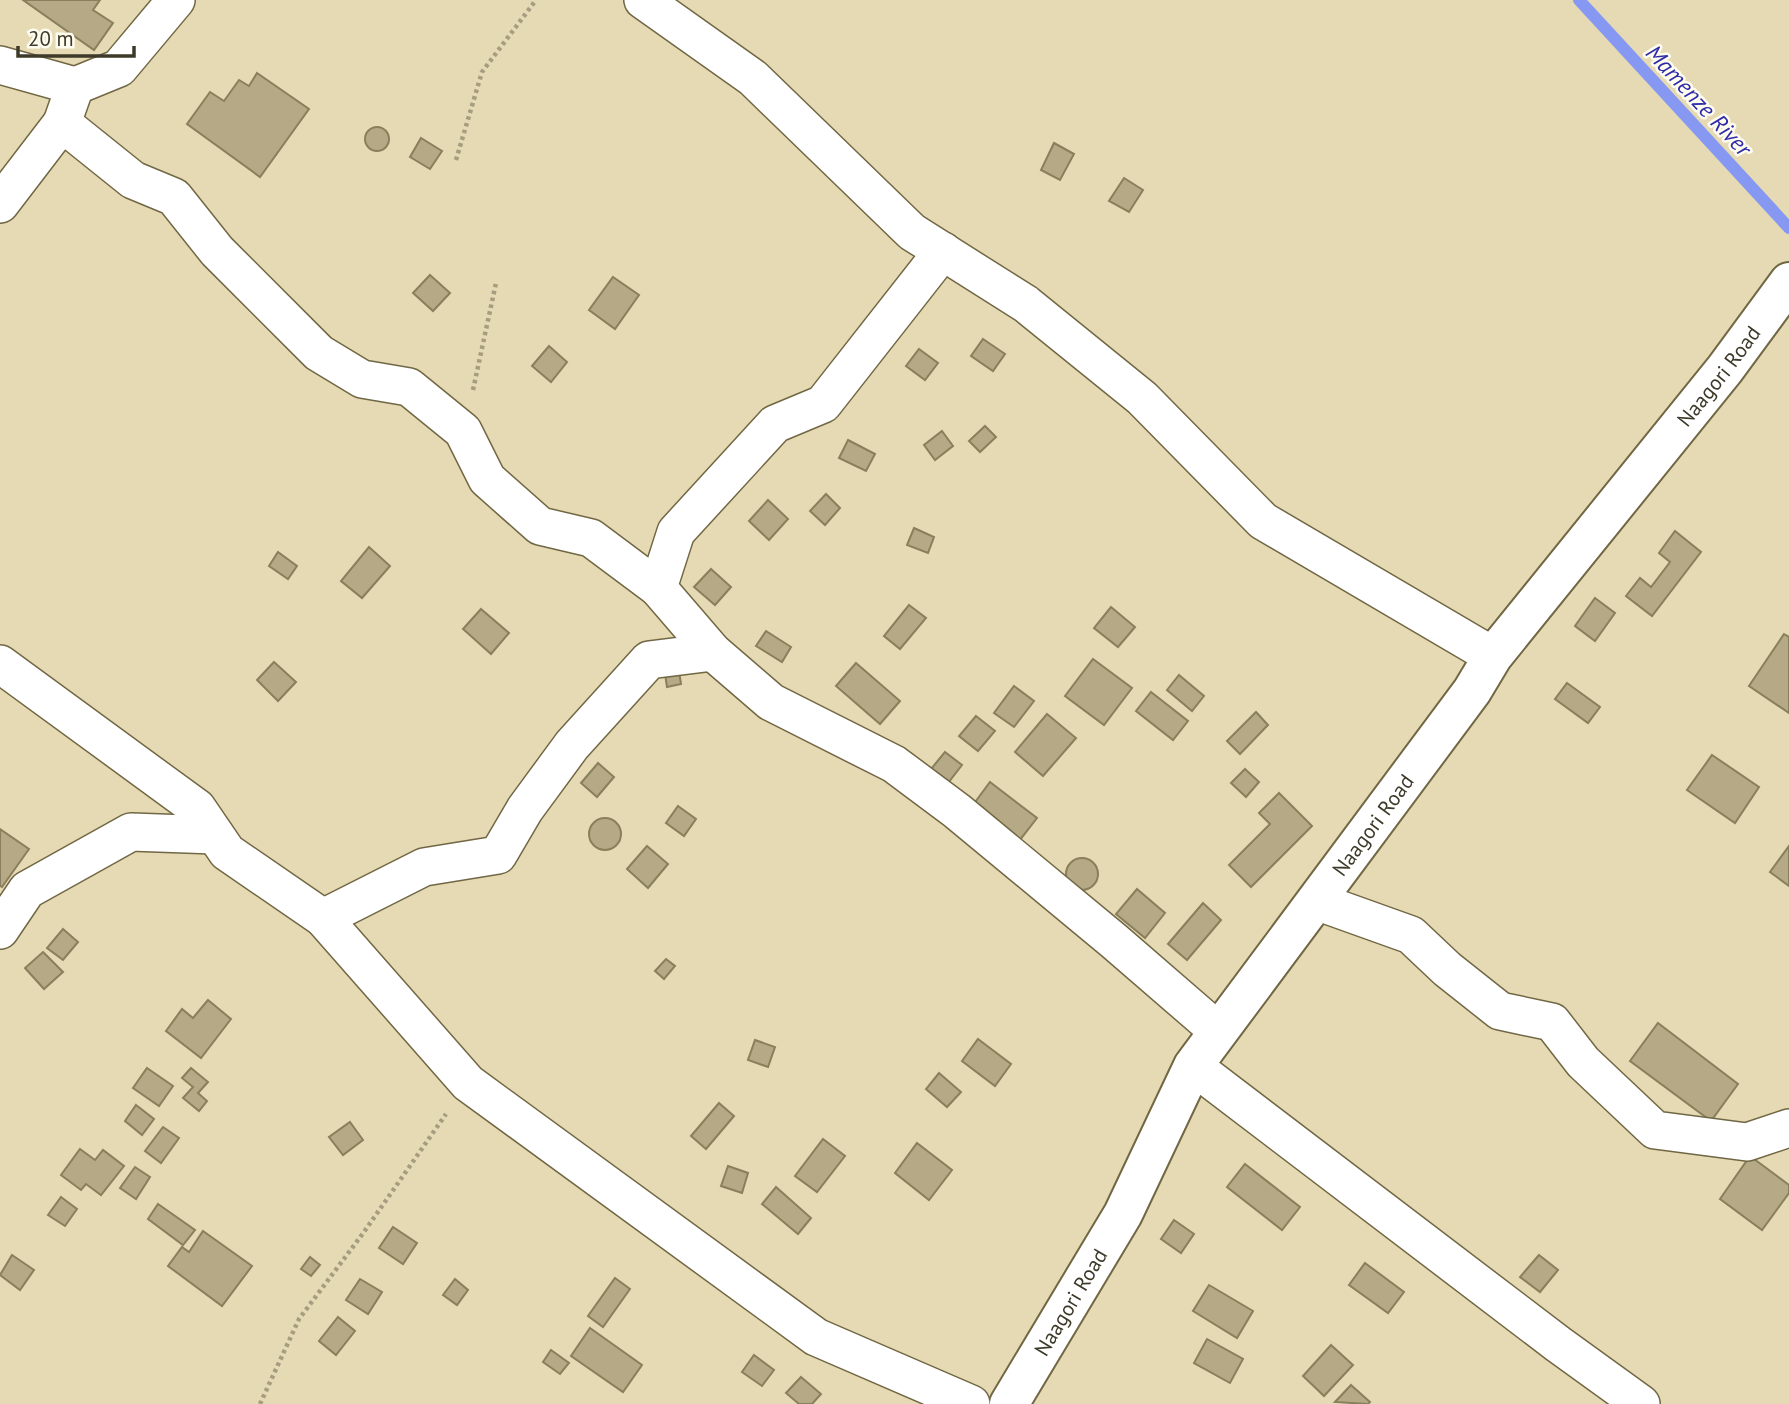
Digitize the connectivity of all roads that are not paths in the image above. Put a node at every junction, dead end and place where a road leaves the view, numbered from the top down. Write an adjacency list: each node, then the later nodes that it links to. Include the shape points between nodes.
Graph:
1 (176, 0): 4 (street, via 119,68)
2 (643, 0): 7 (street, via 753,78 912,232)
3 (0, 65): 4 (street)
4 (75, 86): 5 (street)
5 (62, 123): 6 (street); 9 (street, via 133,180 174,197 217,251 319,353 362,379 409,387 463,431 487,480 540,526 591,538)
6 (0, 204)
7 (943, 251): 9 (street, via 822,404 775,424 676,532); 11 (street, via 1026,304 1142,398 1263,520)
8 (1789, 282): 11 (street, Naagori Road, via 1725,369)
9 (658, 588): 10 (street)
10 (713, 652): 15 (street, via 649,660 572,746 498,855 424,867); 17 (street, via 771,702 894,764)
11 (1493, 656): 14 (street, Naagori Road)
12 (0, 664): 13 (street, via 197,808)
13 (215, 835): 15 (street, via 227,852); 16 (street, via 131,832 27,890)
14 (1316, 901): 17 (street, Naagori Road); 19 (street, via 1411,935 1500,1011 1552,1022 1583,1062 1655,1130 1747,1142)
15 (323, 918): 20 (street, via 468,1083 816,1337)
16 (0, 930)
17 (1218, 1031): 18 (street, Naagori Road)
18 (1193, 1066): 21 (street, Naagori Road, via 1123,1214); 22 (street)
19 (1789, 1128)
20 (971, 1404)
21 (1009, 1404)
22 (1641, 1404)

